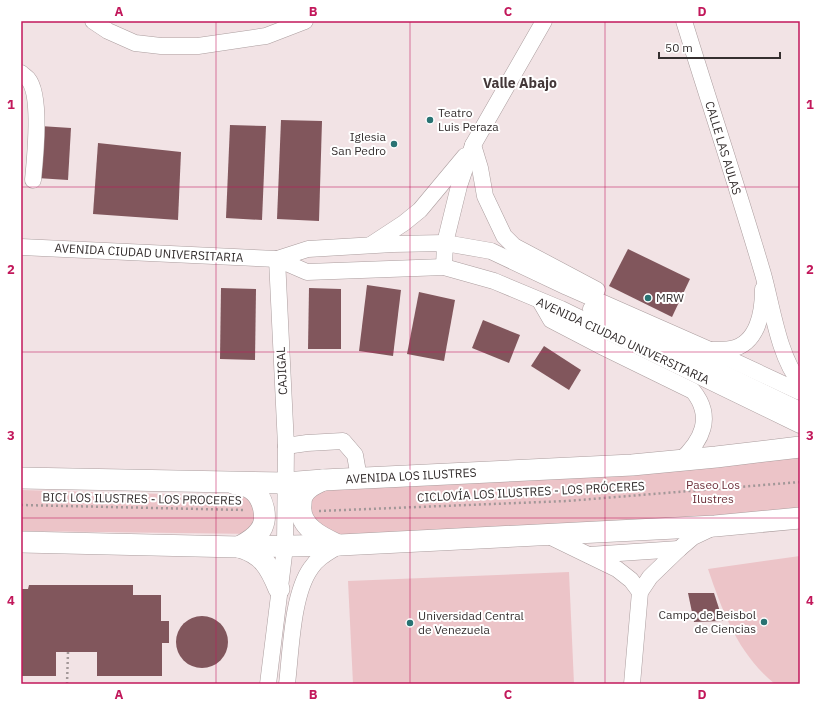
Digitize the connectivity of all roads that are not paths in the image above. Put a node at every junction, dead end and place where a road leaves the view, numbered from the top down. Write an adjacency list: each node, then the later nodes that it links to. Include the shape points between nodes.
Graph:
1 (93, 21): 2 (street, via 135,43 161,46 198,46 266,36)
2 (305, 21)
3 (544, 21): 6 (street)
4 (684, 21): 13 (street, CALLE LAS AULAS)
5 (21, 73): 7 (street, via 29,80 35,99)
6 (473, 145): 8 (street, via 459,186); 9 (street, via 420,210); 15 (street, AVENIDA CIUDAD UNIVERSITARIA, via 485,196 504,236 514,246)
7 (33, 180)
8 (445, 243): 9 (street, AVENIDA CIUDAD UNIVERSITARIA); 12 (street); 15 (street, AVENIDA CIUDAD UNIVERSITARIA, via 491,251); 18 (street, AVENIDA CIUDAD UNIVERSITARIA, via 499,262)
9 (372, 245): 11 (street, AVENIDA CIUDAD UNIVERSITARIA, via 308,249)
10 (21, 247): 11 (street, AVENIDA CIUDAD UNIVERSITARIA)
11 (277, 259): 12 (street, AVENIDA CIUDAD UNIVERSITARIA, via 307,272); 20 (street, CAJIGAL)
12 (444, 267): 14 (street, AVENIDA CIUDAD UNIVERSITARIA, via 494,281)
13 (763, 275): 15 (street, CALLE LAS AULAS, via 760,320 754,334 745,343 732,349); 16 (street, CALLE LAS AULAS, via 783,351 793,374)
14 (540, 301): 19 (street, AVENIDA CIUDAD UNIVERSITARIA); 22 (street, via 551,320 693,391 703,407 703,425 698,439)
15 (710, 350): 17 (street, AVENIDA CIUDAD UNIVERSITARIA)
16 (800, 382)
17 (800, 392)
18 (800, 410)
19 (800, 425)
20 (286, 446): 24 (street, via 343,441 355,455); 27 (street, CAJIGAL)
21 (800, 447): 22 (main road, AVENIDA LOS ILUSTRES)
22 (680, 461): 24 (main road, AVENIDA LOS ILUSTRES)
23 (21, 478): 26 (main road, AVENIDA LOS ILUSTRES)
24 (359, 478): 25 (main road, AVENIDA LOS ILUSTRES)
25 (323, 480): 27 (main road, AVENIDA LOS ILUSTRES); 32 (main road, via 305,492 301,499 300,511 308,526 326,540)
26 (226, 482): 27 (main road, AVENIDA LOS ILUSTRES); 33 (main road, via 243,485 254,491 261,501 264,519 260,532)
27 (285, 483): 34 (street, CAJIGAL)
28 (800, 518): 29 (main road)
29 (715, 526): 30 (main road); 35 (street, via 693,537)
30 (546, 535): 32 (main road); 36 (street)
31 (21, 542): 33 (main road)
32 (340, 545): 34 (main road); 40 (street, via 321,556 304,578 298,596)
33 (239, 547): 34 (main road); 37 (main road, via 257,554 264,561 273,573)
34 (285, 547): 37 (street, CAJIGAL)
35 (678, 549): 36 (street); 38 (street, via 650,577)
36 (588, 555): 38 (street, via 617,569 631,580)
37 (279, 589): 39 (street, CAJIGAL)
38 (640, 592): 41 (street)
39 (268, 684)
40 (287, 684)
41 (632, 684)

